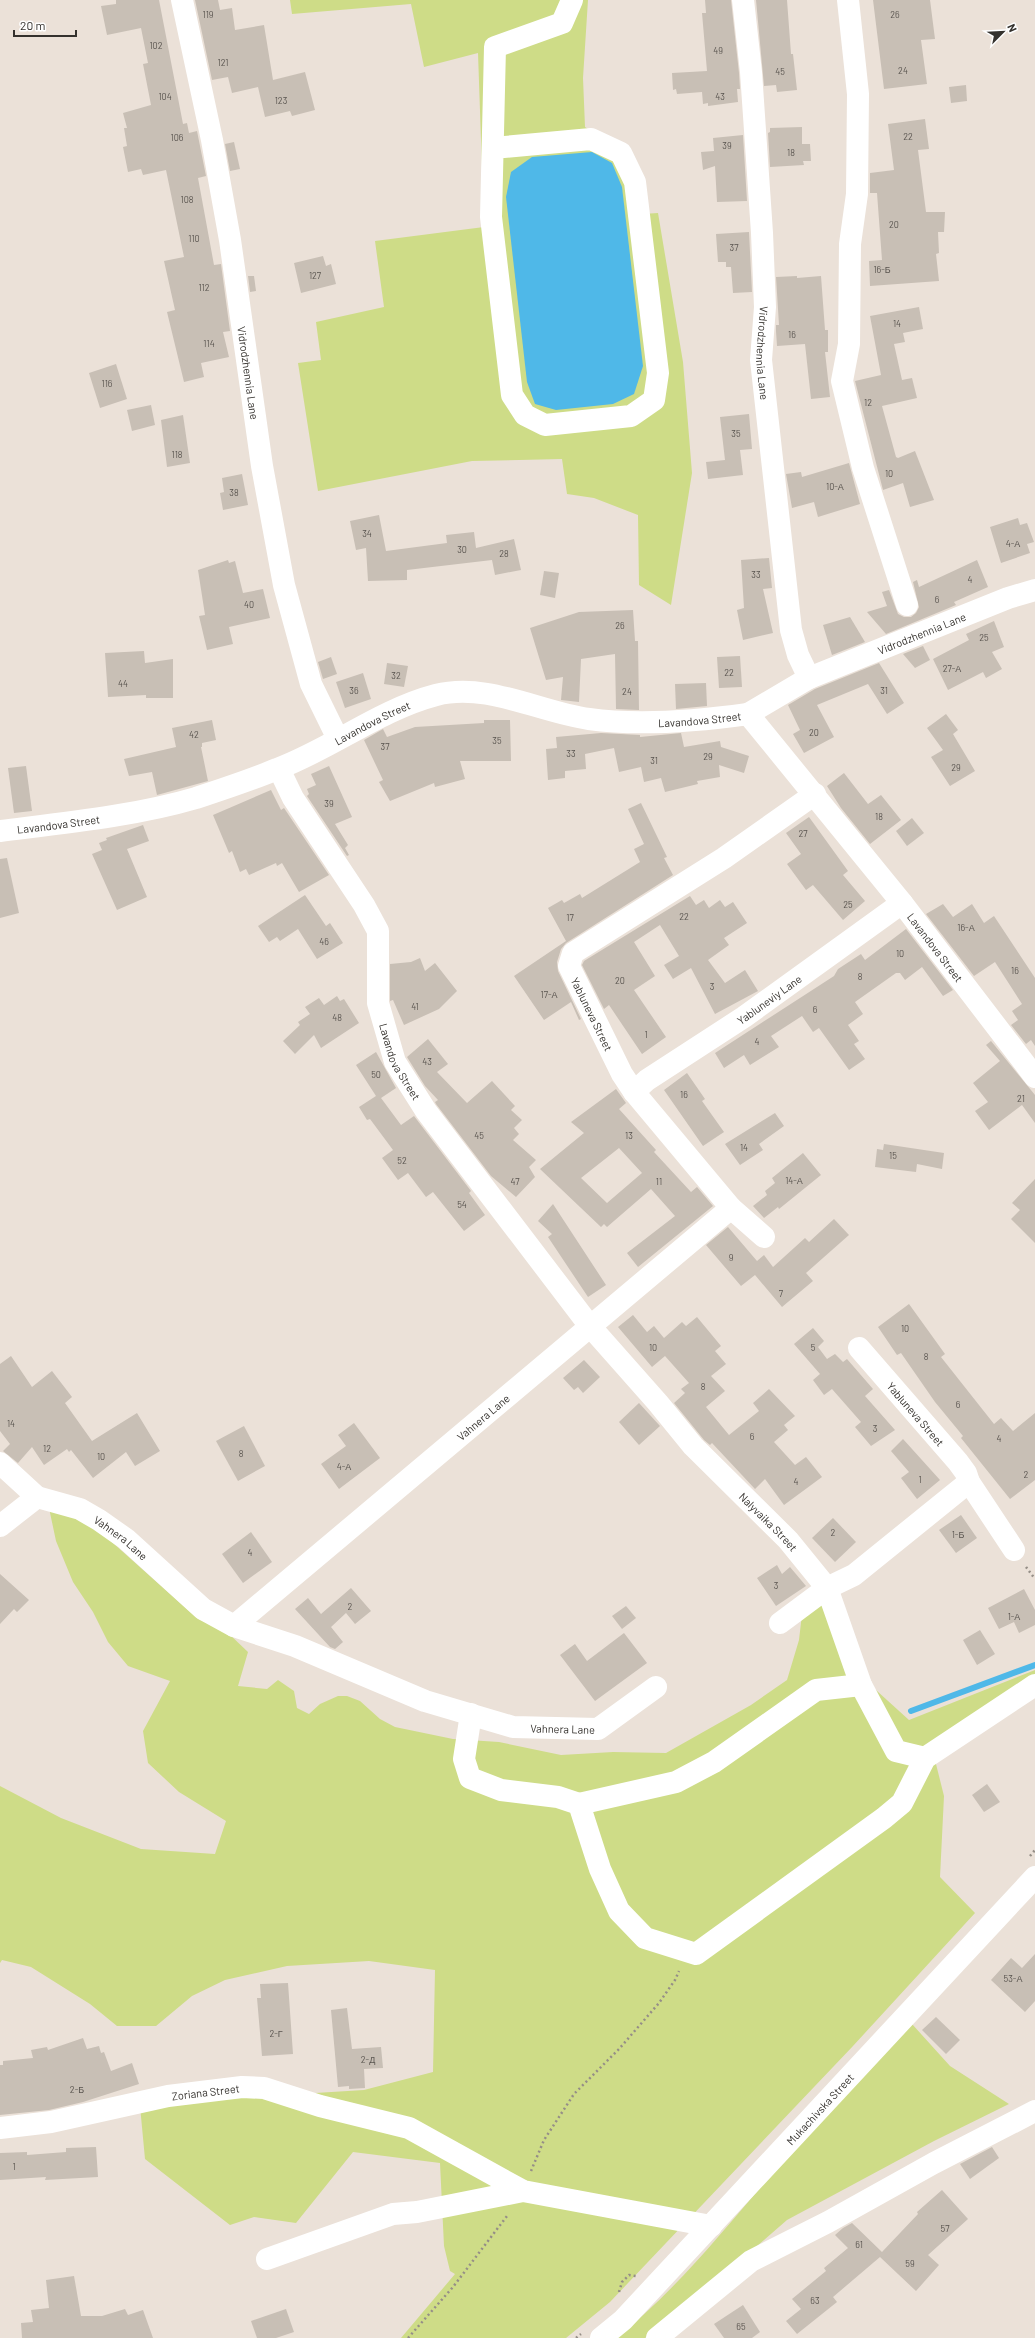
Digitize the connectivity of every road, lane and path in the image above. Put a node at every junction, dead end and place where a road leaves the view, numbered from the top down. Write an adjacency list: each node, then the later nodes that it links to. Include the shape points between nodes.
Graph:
1 (182, 0): 10 (street, Vidrodzhennia Lane, via 230,240 262,466 284,585 311,684)
2 (572, 0): 5 (street, via 562,23 495,47)
3 (743, 0): 8 (street, Vidrodzhennia Lane, via 762,225 765,307 761,360 791,630 798,655)
4 (848, 0): 7 (street, via 858,94 857,194 850,244 849,344 842,381 863,468)
5 (493, 148): 5 (street, via 491,217 512,395 525,415 545,425 630,416 654,400 658,373 635,182 621,152 591,139)
6 (1035, 590): 8 (street, Vidrodzhennia Lane, via 1008,598)
7 (907, 605)
8 (809, 678): 9 (street, Vidrodzhennia Lane)
9 (748, 714): 10 (street, Lavandova Street, via 708,719 589,719 472,692 437,695 406,706); 12 (street, Lavandova Street)
10 (338, 739): 11 (street, Lavandova Street)
11 (279, 769): 13 (street, Lavandova Street, via 195,798 115,815); 19 (street, Lavandova Street, via 293,798 364,905 378,931 378,1003 395,1062 426,1111)
12 (815, 794): 14 (street, Lavandova Street); 16 (street, Yabluneva Street, via 724,858 573,953 569,966 622,1074)
13 (0, 831)
14 (902, 903): 15 (street, Lavandova Street); 16 (street, Yabluneviy Lane, via 744,1017 647,1080)
15 (1035, 1077)
16 (634, 1092): 17 (street, Yabluneva Street)
17 (731, 1208): 18 (street, Yabluneva Street); 19 (street, Vahnera Lane)
18 (764, 1237)
19 (589, 1325): 26 (street, Nalyvaika Street, via 693,1446 788,1540); 28 (street, Vahnera Lane)
20 (859, 1348): 22 (street, Yabluneva Street, via 958,1462 966,1472)
21 (0, 1463): 23 (street, Vahnera Lane)
22 (969, 1482): 25 (street, Yabluneva Street); 26 (street, via 854,1575)
23 (37, 1497): 24 (street); 28 (street, Vahnera Lane, via 80,1509 99,1520 126,1539 203,1609)
24 (0, 1526)
25 (1014, 1550)
26 (827, 1588): 27 (street); 29 (street, Nalyvaika Street)
27 (780, 1623)
28 (234, 1626): 32 (street, Vahnera Lane, via 295,1646 425,1701)
29 (861, 1684): 33 (street, Nalyvaika Street, via 896,1751); 34 (street, via 816,1690 714,1762 676,1782)
30 (1035, 1685): 33 (street)
31 (656, 1687): 32 (street, Vahnera Lane, via 598,1729 513,1727)
32 (471, 1714): 34 (street, via 464,1759 470,1778 501,1790 558,1797)
33 (925, 1758): 36 (street, via 902,1802 884,1818)
34 (579, 1804): 36 (street, via 600,1869 618,1911 645,1938)
35 (1035, 1877): 40 (street, Mukachivska Street)
36 (696, 1954): 39 (path, via 681,1966 668,1991 619,2049 574,2094 544,2140)
37 (1035, 2111): 44 (street, via 751,2261)
38 (0, 2128): 39 (street, Zoriana Street, via 51,2122 168,2096 242,2087 264,2088 320,2106 409,2128)
39 (523, 2191): 40 (street); 41 (street, via 417,2212 393,2214); 42 (path, via 511,2211 453,2287)
40 (711, 2226): 43 (street, Mukachivska Street, via 623,2320)
41 (267, 2259)
42 (408, 2338)
43 (600, 2338)
44 (657, 2338)

